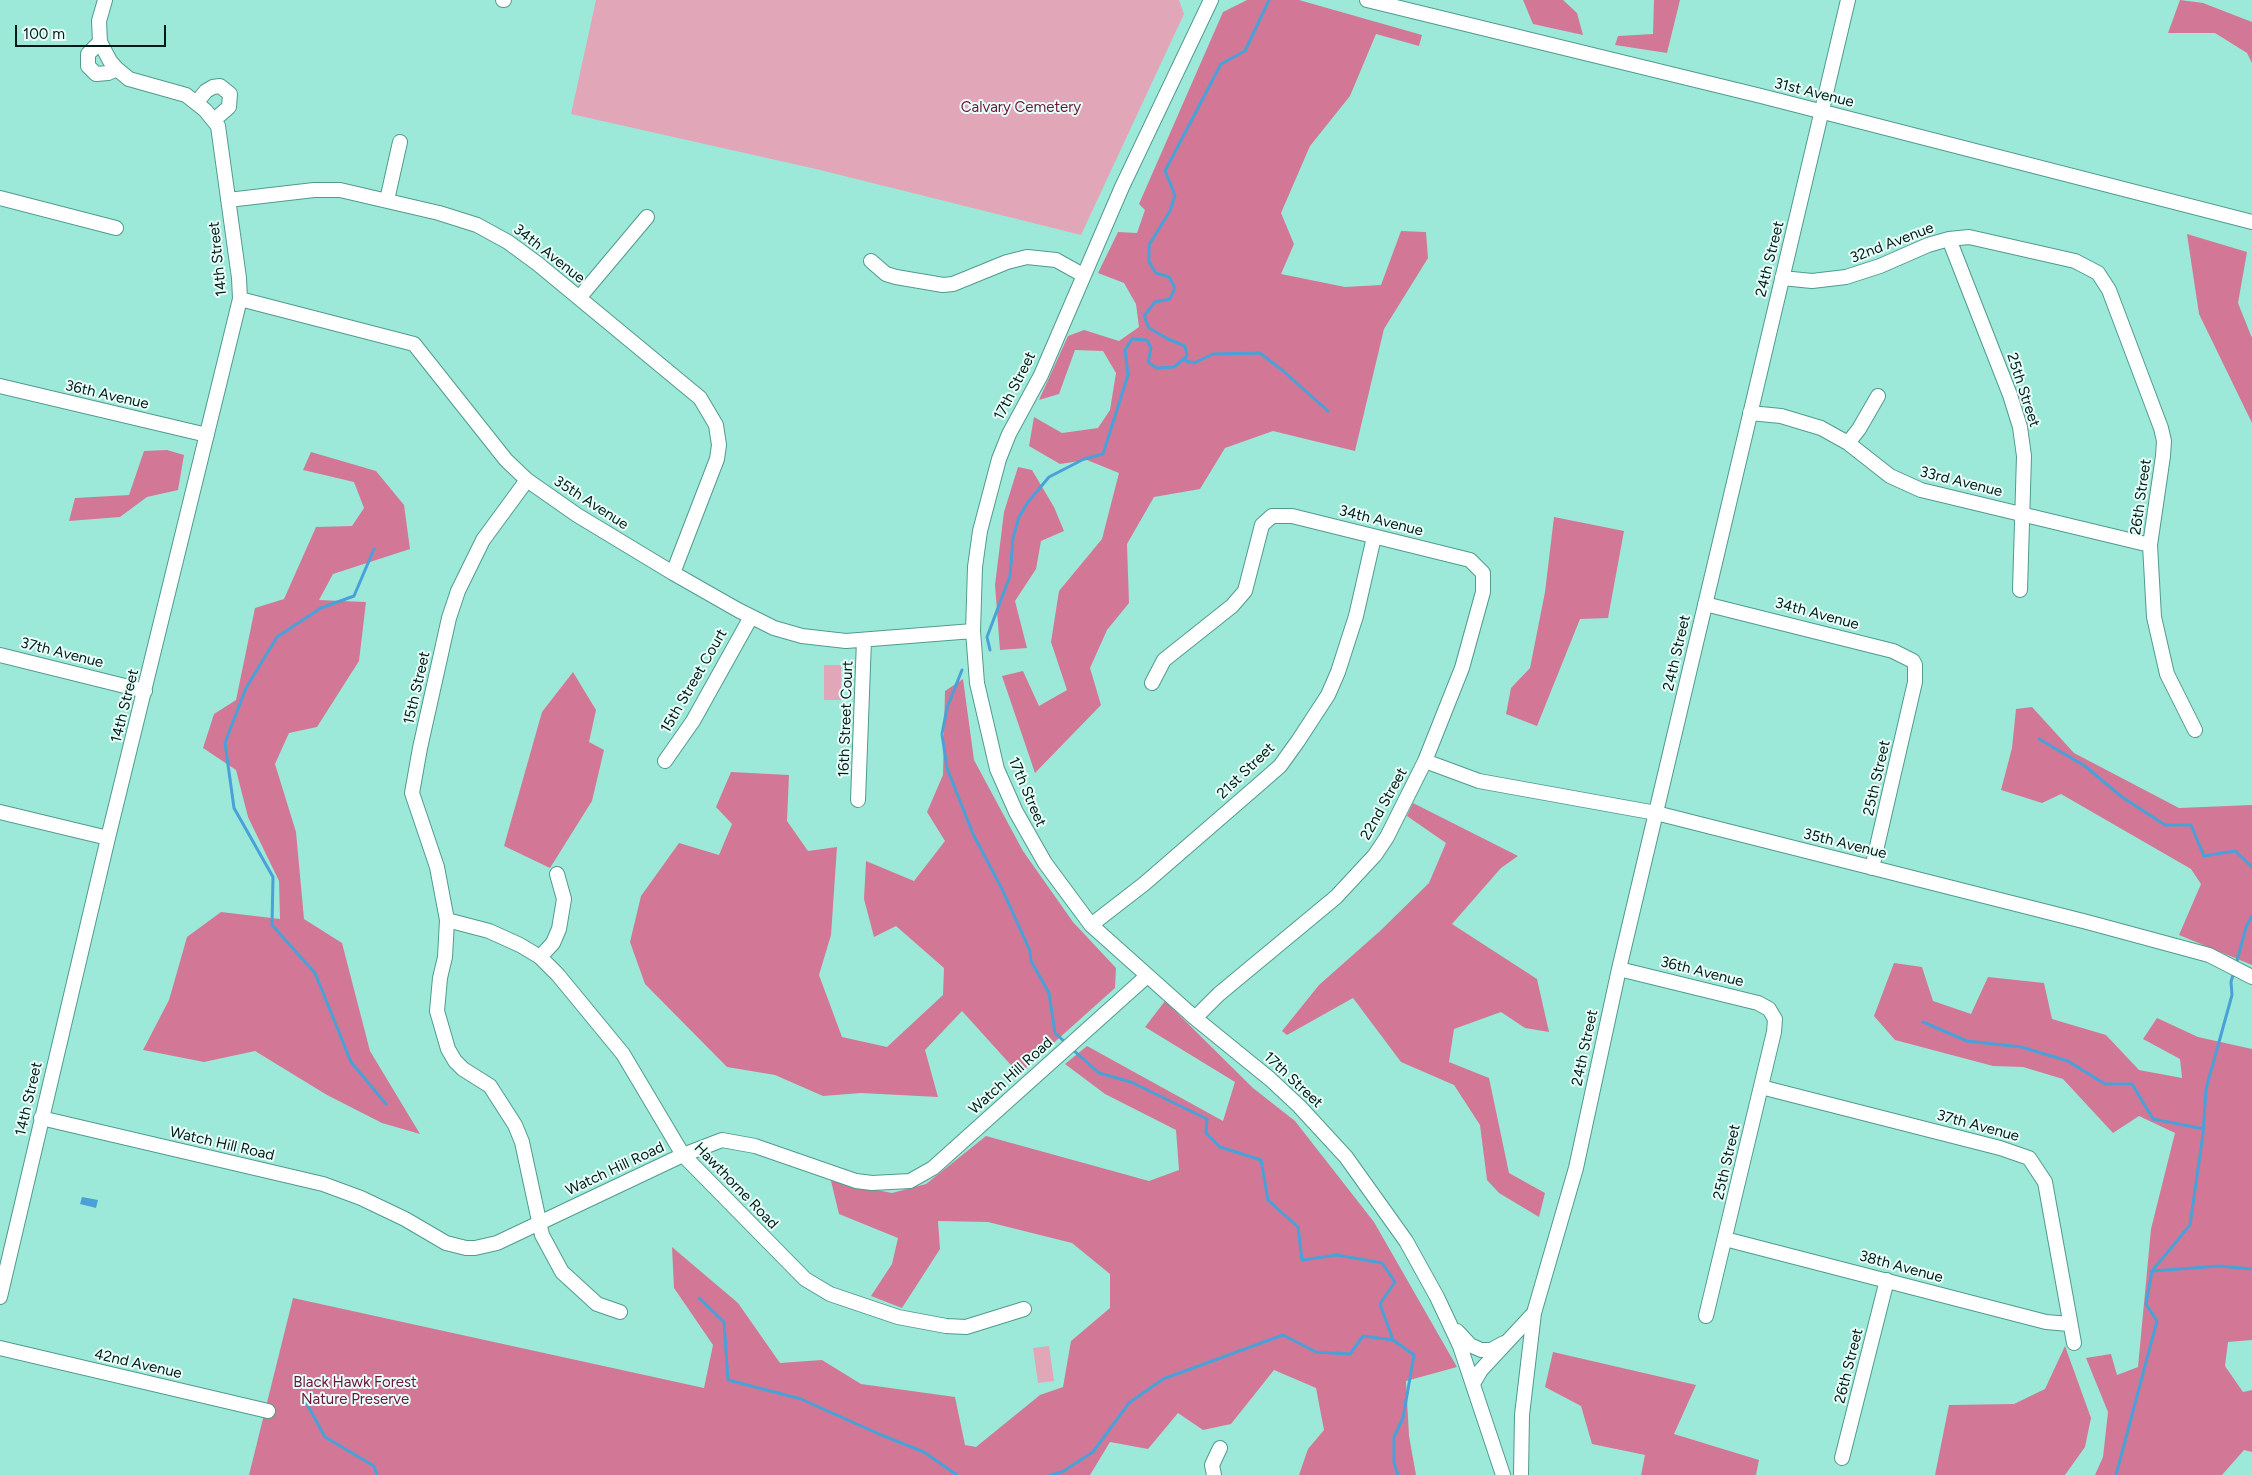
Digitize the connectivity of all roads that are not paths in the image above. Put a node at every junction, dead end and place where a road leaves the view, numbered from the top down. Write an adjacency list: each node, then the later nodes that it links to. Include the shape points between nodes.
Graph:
1 (105, 0): 5 (street, via 99,29)
2 (1211, 0): 20 (street, 17th Street)
3 (1368, 0): 8 (street, 31st Avenue)
4 (1848, 0): 8 (street, 24th Street)
5 (100, 42): 6 (street, 14th Street); 6 (street, via 88,54 88,66 96,74)
6 (117, 69): 7 (street, 14th Street, via 129,79 186,95)
7 (196, 102): 9 (street, 14th Street); 9 (street, via 213,87 220,86 230,94 229,107)
8 (1821, 112): 15 (street, 31st Avenue); 21 (street, 24th Street)
9 (214, 120): 12 (street, 14th Street, via 220,135)
10 (400, 142): 13 (street)
11 (0, 198): 16 (street)
12 (228, 200): 13 (street, 34th Avenue, via 326,190); 23 (street, 14th Street)
13 (387, 200): 22 (street, 34th Avenue, via 439,213 494,233)
14 (647, 217): 22 (street)
15 (2252, 222)
16 (116, 228)
17 (1949, 239): 19 (street, 32nd Avenue, via 1969,237 2003,243 2075,261); 21 (street, 32nd Avenue, via 1846,277 1812,281); 30 (street, 25th Street, via 2018,419 2024,456)
18 (871, 261): 20 (street, via 886,274 943,285 1027,257 1056,260)
19 (2098, 273): 32 (street, 26th Street, via 2109,290 2162,434 2163,456)
20 (1083, 275): 38 (street, 17th Street, via 1041,375 999,459 980,531)
21 (1782, 278): 26 (street, 24th Street)
22 (579, 298): 34 (street, 34th Avenue, via 700,398 716,425 717,459)
23 (240, 299): 27 (street, 14th Street); 29 (street, 35th Avenue, via 414,344 506,460)
24 (0, 386): 27 (street, 36th Avenue)
25 (1878, 396): 28 (street)
26 (1750, 413): 28 (street, 33rd Avenue, via 1806,423); 36 (street, 24th Street)
27 (206, 435): 43 (street, 14th Street)
28 (1848, 442): 30 (street, 33rd Avenue, via 1903,483)
29 (527, 480): 34 (street, 35th Avenue, via 577,515); 53 (street, 15th Street, via 483,540 458,591 449,618 413,783 415,805 437,867)
30 (2022, 514): 32 (street, 33rd Avenue); 35 (street, 25th Street)
31 (1374, 537): 33 (street, 34th Avenue, via 1470,560); 42 (street, 34th Avenue, via 1292,516 1272,516 1262,525 1245,591 1232,606 1164,660); 54 (street, 21st Street, via 1356,616 1338,672 1328,695 1280,766 1144,884)
32 (2150, 545): 44 (street, 26th Street, via 2154,617 2160,646 2169,681)
33 (1480, 568): 45 (street, 22nd Street, via 1483,592 1469,643)
34 (673, 573): 37 (street, 35th Avenue)
35 (2020, 590)
36 (1705, 604): 41 (street, 34th Avenue, via 1893,651 1908,657); 49 (street, 24th Street)
37 (750, 616): 39 (street, 35th Avenue, via 774,628 802,636); 46 (street, 15th Street Court, via 693,721)
38 (973, 631): 39 (street, 35th Avenue); 54 (street, 17th Street, via 977,683 998,769 1030,841)
39 (864, 640): 47 (street, 16th Street Court)
40 (0, 655): 43 (street, 37th Avenue)
41 (1915, 665): 51 (street, 25th Street, via 1915,682)
42 (1152, 683)
43 (145, 691): 50 (street, 14th Street)
44 (2195, 730)
45 (1425, 761): 49 (street, 35th Avenue, via 1479,780); 60 (street, 22nd Street, via 1387,837 1355,877 1336,898 1219,994)
46 (664, 762)
47 (858, 800)
48 (0, 812): 50 (street)
49 (1656, 813): 51 (street, 35th Avenue); 56 (street, 24th Street)
50 (108, 838): 62 (street, 14th Street)
51 (1872, 868): 58 (street, 35th Avenue, via 2198,952)
52 (557, 874): 55 (street, via 564,899 559,929 553,943)
53 (447, 920): 55 (street, Hawthorne Road, via 489,931); 64 (street, 15th Street, via 437,1010 440,1026 455,1061 490,1086 515,1125 522,1142)
54 (1091, 925): 57 (street, 17th Street)
55 (540, 957): 63 (street, Hawthorne Road, via 623,1054)
56 (1619, 968): 59 (street, 36th Avenue, via 1758,1003); 70 (street, 24th Street, via 1576,1168)
57 (1147, 976): 60 (street, 17th Street); 63 (street, Watch Hill Road, via 933,1168 910,1181 856,1181 733,1141 714,1142)
58 (2252, 977)
59 (1773, 1015): 61 (street, 25th Street, via 1775,1025)
60 (1195, 1018): 72 (street, 17th Street, via 1270,1079 1346,1157 1406,1241)
61 (1761, 1087): 65 (street, 25th Street); 73 (street, 37th Avenue, via 2028,1158 2045,1182)
62 (41, 1118): 64 (street, Watch Hill Road, via 323,1184 384,1209 446,1243 466,1248 497,1243); 67 (street, 14th Street)
63 (683, 1155): 64 (street, Watch Hill Road); 68 (street, Hawthorne Road, via 805,1279 830,1294 898,1317 946,1326 966,1327)
64 (540, 1222): 69 (street, 15th Street, via 542,1235 562,1272 597,1304)
65 (1725, 1239): 66 (street, 38th Avenue); 71 (street, 25th Street)
66 (1887, 1280): 73 (street, 38th Avenue, via 2046,1322); 80 (street, 26th Street)
67 (0, 1297)
68 (1024, 1309)
69 (620, 1312)
70 (1534, 1313): 74 (street, 24th Street); 83 (street, 24th Street, via 1522,1415)
71 (1706, 1316)
72 (1449, 1323): 74 (street, 24th Street, via 1470,1345 1481,1350 1497,1347); 77 (street, 17th Street)
73 (2069, 1324): 75 (street, 37th Avenue)
74 (1513, 1337): 77 (street, 24th Street, via 1481,1370)
75 (2074, 1343)
76 (0, 1348): 78 (street, 42nd Avenue)
77 (1474, 1382): 82 (street, 17th Street)
78 (268, 1411)
79 (1220, 1448): 81 (street, via 1212,1464)
80 (1842, 1458)
81 (1214, 1475)
82 (1504, 1475)
83 (1521, 1475)

